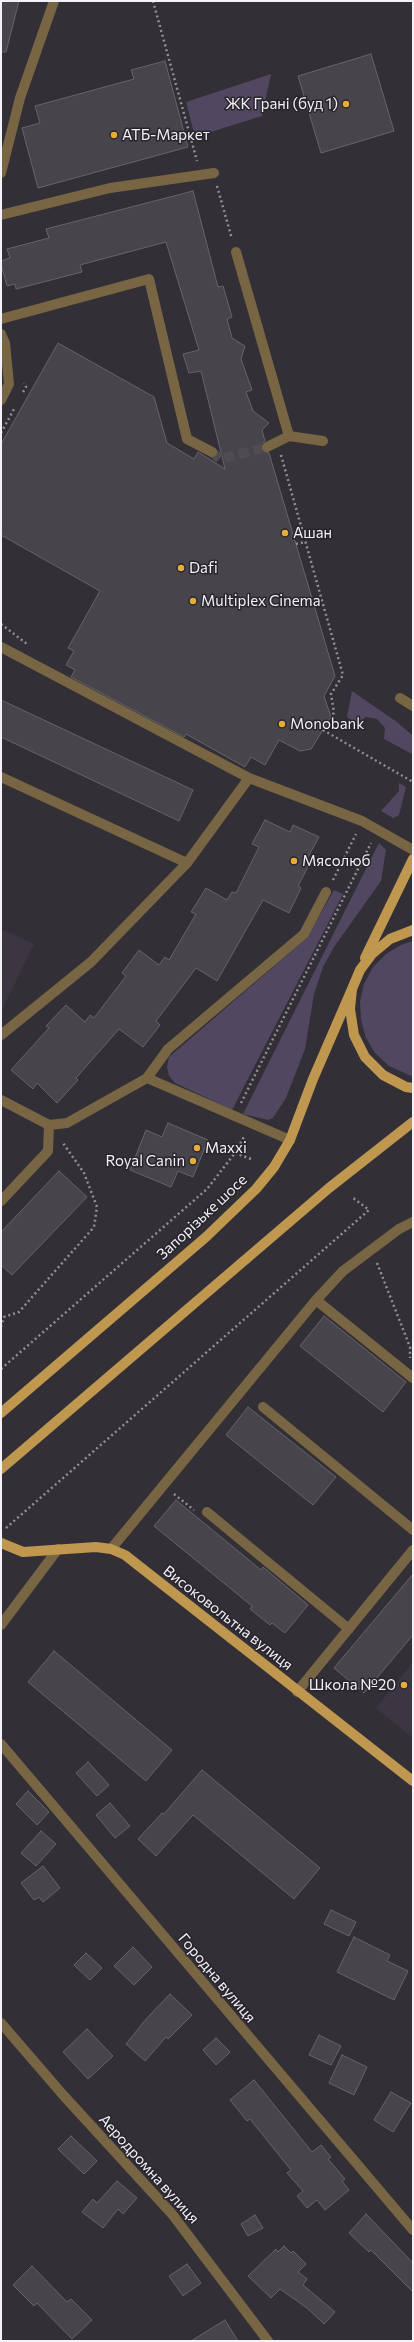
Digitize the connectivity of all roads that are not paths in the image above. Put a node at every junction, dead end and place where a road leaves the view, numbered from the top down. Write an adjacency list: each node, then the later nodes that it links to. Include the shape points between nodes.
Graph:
1 (54, 1): 2 (street, via 20,98)
2 (1, 173)
3 (214, 173): 4 (street, via 110,188)
4 (1, 215)
5 (236, 252): 9 (street)
6 (1, 318): 12 (street, via 149,279 187,439)
7 (1, 334): 8 (street, via 5,343 9,384)
8 (1, 400)
9 (289, 436): 10 (street); 11 (street)
10 (323, 441)
11 (267, 447)
12 (212, 452)
13 (1, 647): 17 (street)
14 (400, 698): 15 (street)
15 (413, 706)
16 (1, 778): 20 (street)
17 (249, 778): 18 (street, via 362,821); 20 (street)
18 (413, 850)
19 (413, 859): 23 (main road)
20 (187, 863): 25 (street, via 91,962)
21 (326, 892): 26 (street, via 304,934 168,1049)
22 (413, 930): 23 (main road, via 390,939 372,954)
23 (360, 970): 24 (main road, Запорізьке шосе)
24 (352, 989): 27 (main road, via 350,1009 354,1035 365,1057 383,1076); 31 (main road, Запорізьке шосе)
25 (1, 1035)
26 (147, 1078): 30 (street, via 67,1123); 31 (street)
27 (413, 1088)
28 (1, 1100): 30 (street)
29 (413, 1122): 38 (main road, via 329,1188)
30 (49, 1125): 32 (street, via 48,1151)
31 (290, 1140): 37 (main road, Запорізьке шосе, via 274,1168 261,1184 211,1232)
32 (1, 1201)
33 (413, 1222): 34 (street, via 399,1229 343,1272)
34 (316, 1300): 35 (street); 43 (street)
35 (412, 1377)
36 (263, 1406): 40 (street)
37 (1, 1413)
38 (1, 1469)
39 (207, 1512): 46 (street)
40 (413, 1530)
41 (1, 1543): 42 (main road, Високовольтна вулиця, via 23,1552)
42 (58, 1549): 43 (main road, Високовольтна вулиця); 45 (street)
43 (111, 1549): 47 (main road, Високовольтна вулиця, via 125,1555)
44 (413, 1550): 46 (street)
45 (1, 1624)
46 (349, 1629): 47 (street)
47 (297, 1692): 49 (main road, Високовольтна вулиця)
48 (1, 1744): 51 (street, Городна вулиця)
49 (413, 1781)
50 (1, 2023): 52 (street, Аеродромна вулиця, via 172,2214)
51 (413, 2230)
52 (268, 2341)

